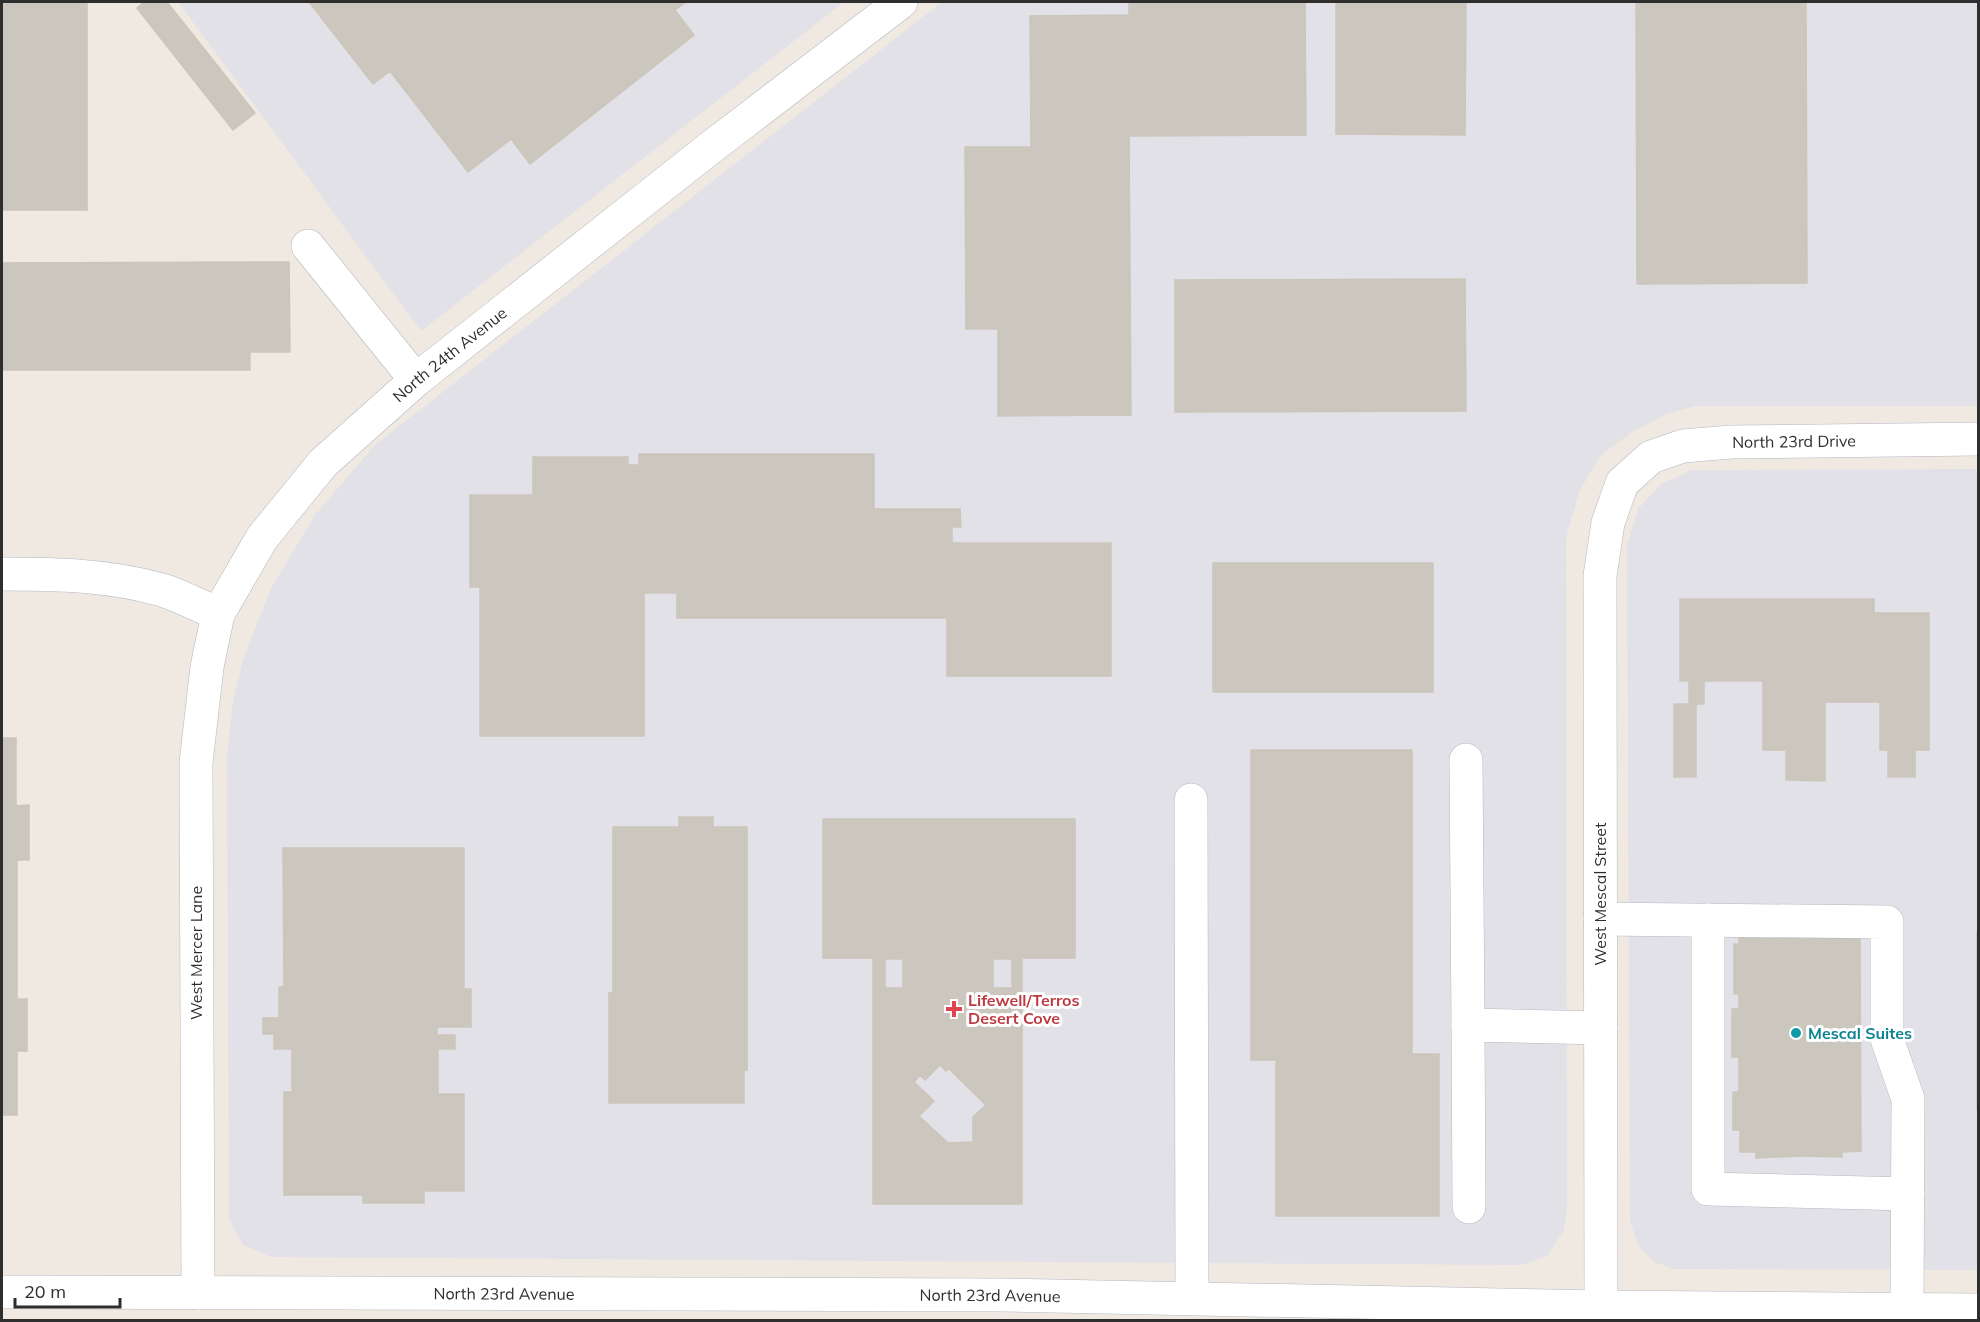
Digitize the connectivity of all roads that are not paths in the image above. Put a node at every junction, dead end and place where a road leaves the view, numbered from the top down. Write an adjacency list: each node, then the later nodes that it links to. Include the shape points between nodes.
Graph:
1 (900, 2): 3 (street, North 24th Avenue)
2 (308, 246): 3 (street)
3 (416, 380): 7 (street, North 24th Avenue, via 323,463 262,538)
4 (1978, 439): 5 (street, North 23rd Drive, via 1683,446 1651,457)
5 (1622, 483): 10 (street, West Mescal Street, via 1608,523 1600,576)
6 (2, 574): 7 (street, via 64,574 118,580 164,591)
7 (218, 614): 17 (street, West Mercer Lane, via 207,667 196,764)
8 (1466, 760): 12 (street)
9 (1191, 800): 18 (street)
10 (1600, 919): 11 (street); 13 (street, West Mescal Street)
11 (1708, 920): 14 (street, via 1887,922 1887,1039 1908,1099); 14 (street, via 1708,1189)
12 (1468, 1025): 13 (street); 15 (street)
13 (1601, 1028): 23 (street, West Mescal Street)
14 (1908, 1194): 20 (street)
15 (1469, 1207)
16 (2, 1292): 17 (street, North 23rd Avenue)
17 (198, 1293): 19 (street, North 23rd Avenue)
18 (1192, 1299): 19 (street, North 23rd Avenue); 22 (street, North 23rd Avenue)
19 (1002, 1308)
20 (1907, 1310): 21 (street, North 23rd Avenue); 24 (street, North 23rd Avenue)
21 (1978, 1310)
22 (1495, 1313): 23 (street, North 23rd Avenue)
23 (1601, 1314): 24 (street, North 23rd Avenue)
24 (1829, 1315)

